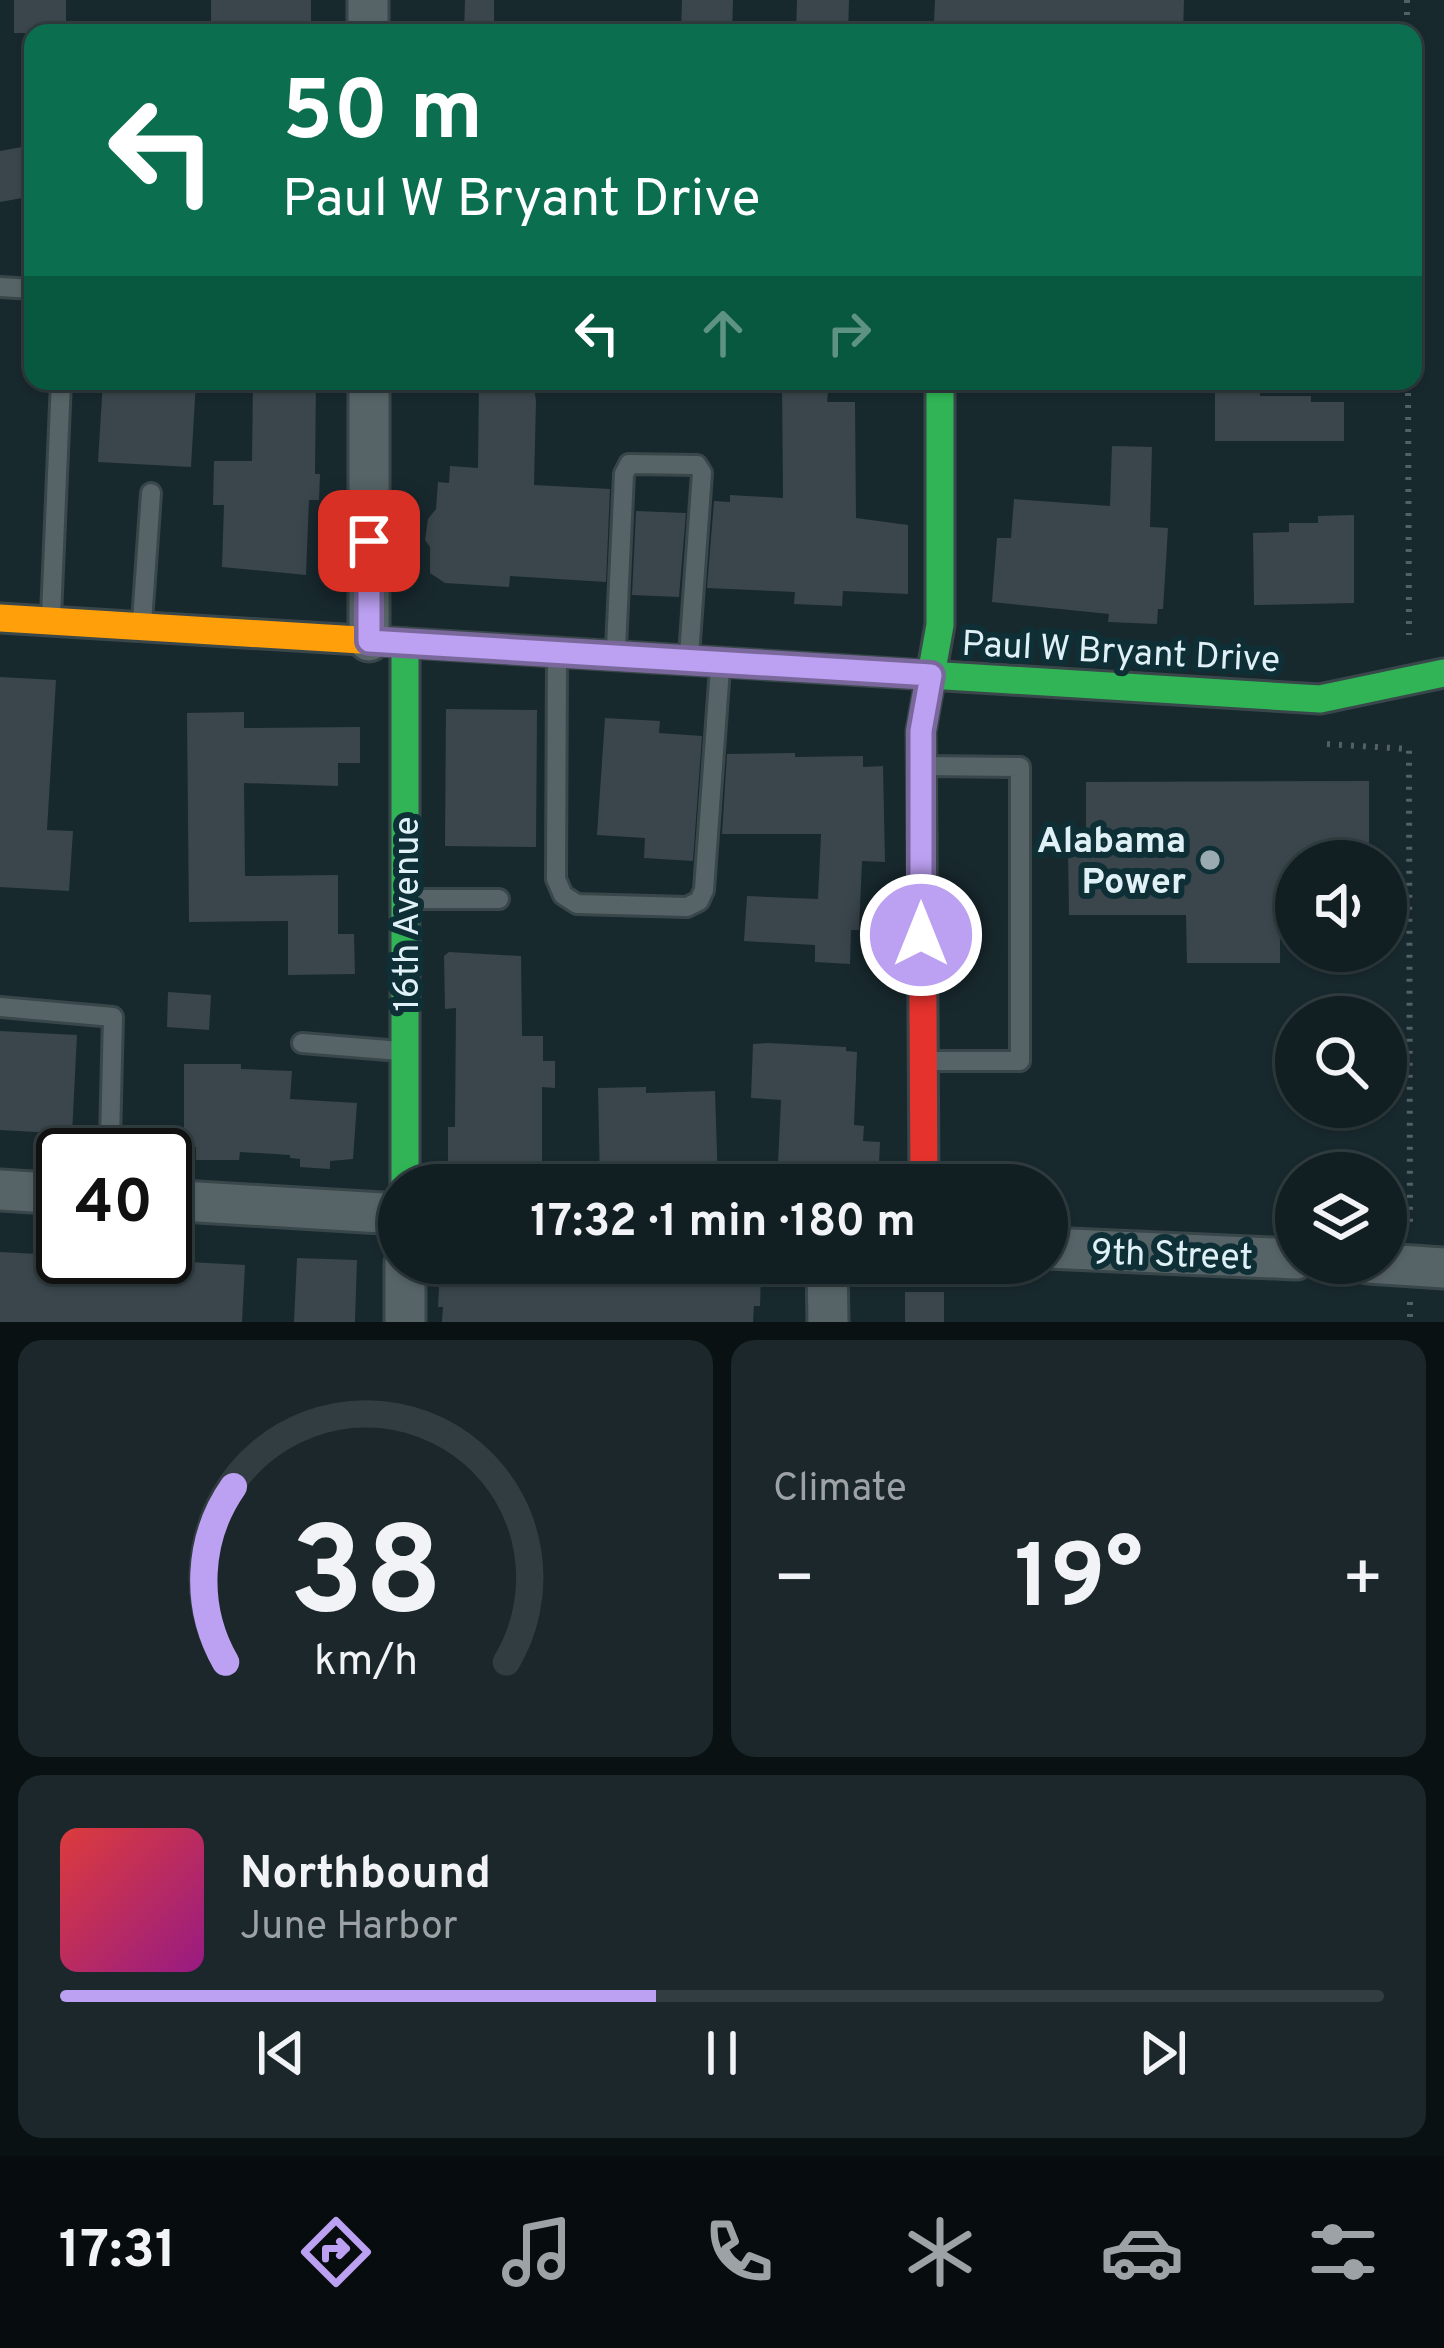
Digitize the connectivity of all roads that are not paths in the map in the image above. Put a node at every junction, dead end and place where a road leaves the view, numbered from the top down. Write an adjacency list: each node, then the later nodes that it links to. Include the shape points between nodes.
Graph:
1 (61, 390): 6 (lane)
2 (370, 390): 8 (street, 16th Avenue)
3 (940, 390): 14 (street, via 940,625)
4 (151, 493): 7 (lane)
5 (0, 619): 6 (street, Paul W Bryant Drive)
6 (50, 621): 7 (street, Paul W Bryant Drive)
7 (142, 627): 8 (street, Paul W Bryant Drive)
8 (387, 642): 9 (street, Paul W Bryant Drive); 16 (street, 16th Avenue)
9 (557, 652): 10 (street, Paul W Bryant Drive); 12 (lane, via 556,879 577,904 699,902)
10 (616, 656): 11 (street, Paul W Bryant Drive); 11 (lane, via 624,474 629,464 697,465)
11 (688, 660): 12 (street, Paul W Bryant Drive)
12 (720, 662): 14 (street, Paul W Bryant Drive)
13 (1444, 673): 14 (street, Paul W Bryant Drive, via 1320,698)
14 (931, 675): 15 (street)
15 (921, 766): 21 (street); 21 (lane, via 1020,767 1020,1061)
16 (405, 898): 17 (lane); 20 (street, 16th Avenue)
17 (499, 899)
18 (0, 1007): 22 (lane, via 113,1017)
19 (302, 1043): 20 (lane)
20 (405, 1051): 23 (street, 16th Avenue)
21 (922, 1061): 24 (street)
22 (110, 1128)
23 (405, 1164)
24 (923, 1164)
25 (0, 1190): 26 (street)
26 (36, 1192)
27 (192, 1202): 28 (street)
28 (378, 1213)
29 (1068, 1249): 30 (street, 9th Street)
30 (1275, 1258)
31 (1407, 1266): 32 (street)
32 (1444, 1268)
33 (405, 1284): 35 (street)
34 (827, 1284): 36 (street)
35 (405, 1322)
36 (828, 1322)

